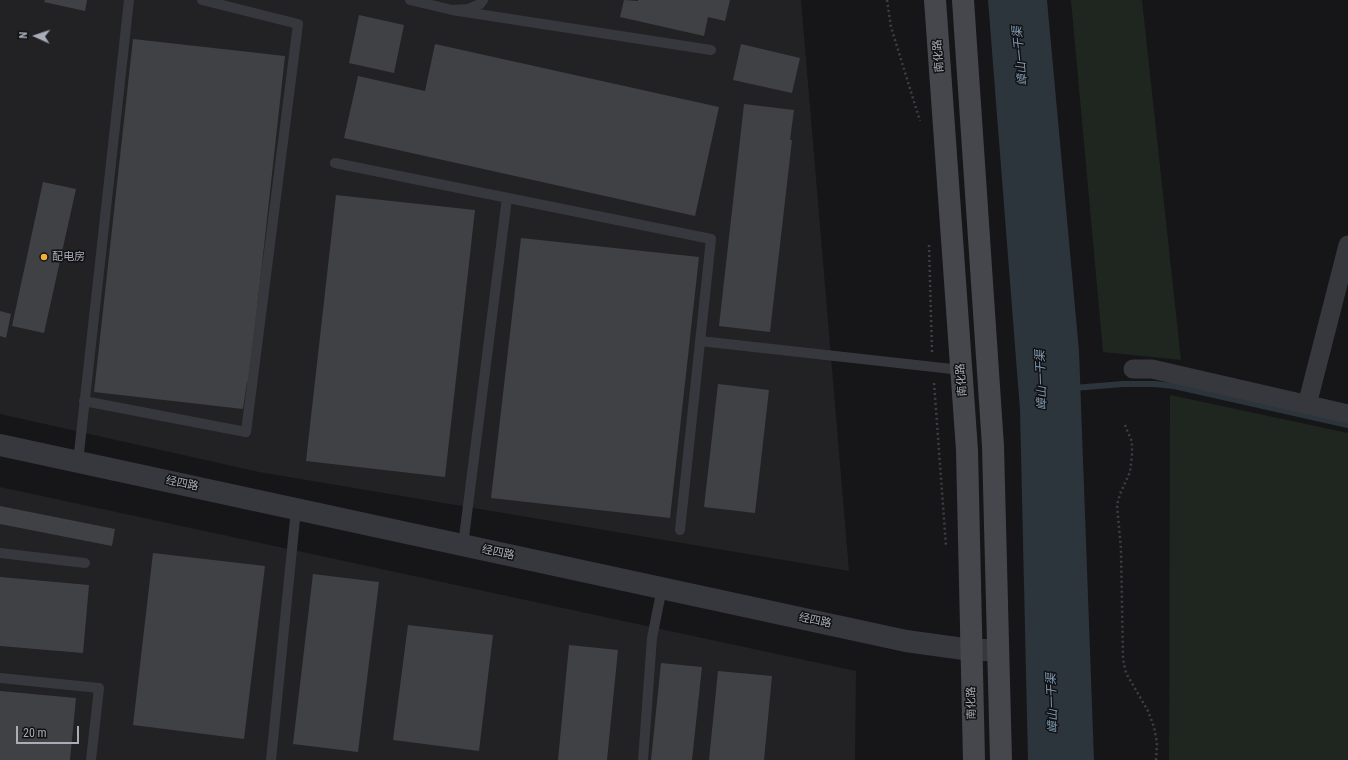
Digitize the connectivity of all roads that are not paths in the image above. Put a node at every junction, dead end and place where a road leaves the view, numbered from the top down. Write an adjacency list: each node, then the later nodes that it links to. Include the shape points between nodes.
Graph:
1 (129, 0): 15 (lane)
2 (202, 0): 15 (lane, via 298,24 246,432)
3 (410, 0): 7 (lane)
4 (483, 0): 7 (lane, via 468,9)
5 (935, 0): 14 (main road, 南化路)
6 (962, 0): 27 (main road, via 993,446)
7 (452, 10): 8 (lane)
8 (711, 50)
9 (335, 163): 10 (lane)
10 (507, 198): 12 (lane, via 711,239); 22 (lane)
11 (1348, 245): 16 (street)
12 (700, 341): 14 (lane); 21 (lane)
13 (1133, 369): 16 (street, via 1152,369)
14 (961, 370): 26 (main road, 南化路, via 967,450)
15 (84, 400): 19 (lane)
16 (1307, 405): 17 (street)
17 (1348, 414)
18 (0, 445): 19 (street, 经四路)
19 (78, 462): 20 (street, 经四路)
20 (296, 509): 22 (street, 经四路); 30 (lane)
21 (680, 530)
22 (463, 545): 25 (street, 经四路)
23 (0, 553): 24 (lane)
24 (85, 563)
25 (662, 588): 26 (street, 经四路, via 906,641); 31 (lane, via 652,638)
26 (971, 650): 27 (street, 经四路); 32 (main road, 南化路)
27 (998, 650): 33 (main road)
28 (0, 678): 29 (lane, via 99,688)
29 (91, 760)
30 (271, 760)
31 (643, 760)
32 (974, 760)
33 (1001, 760)

